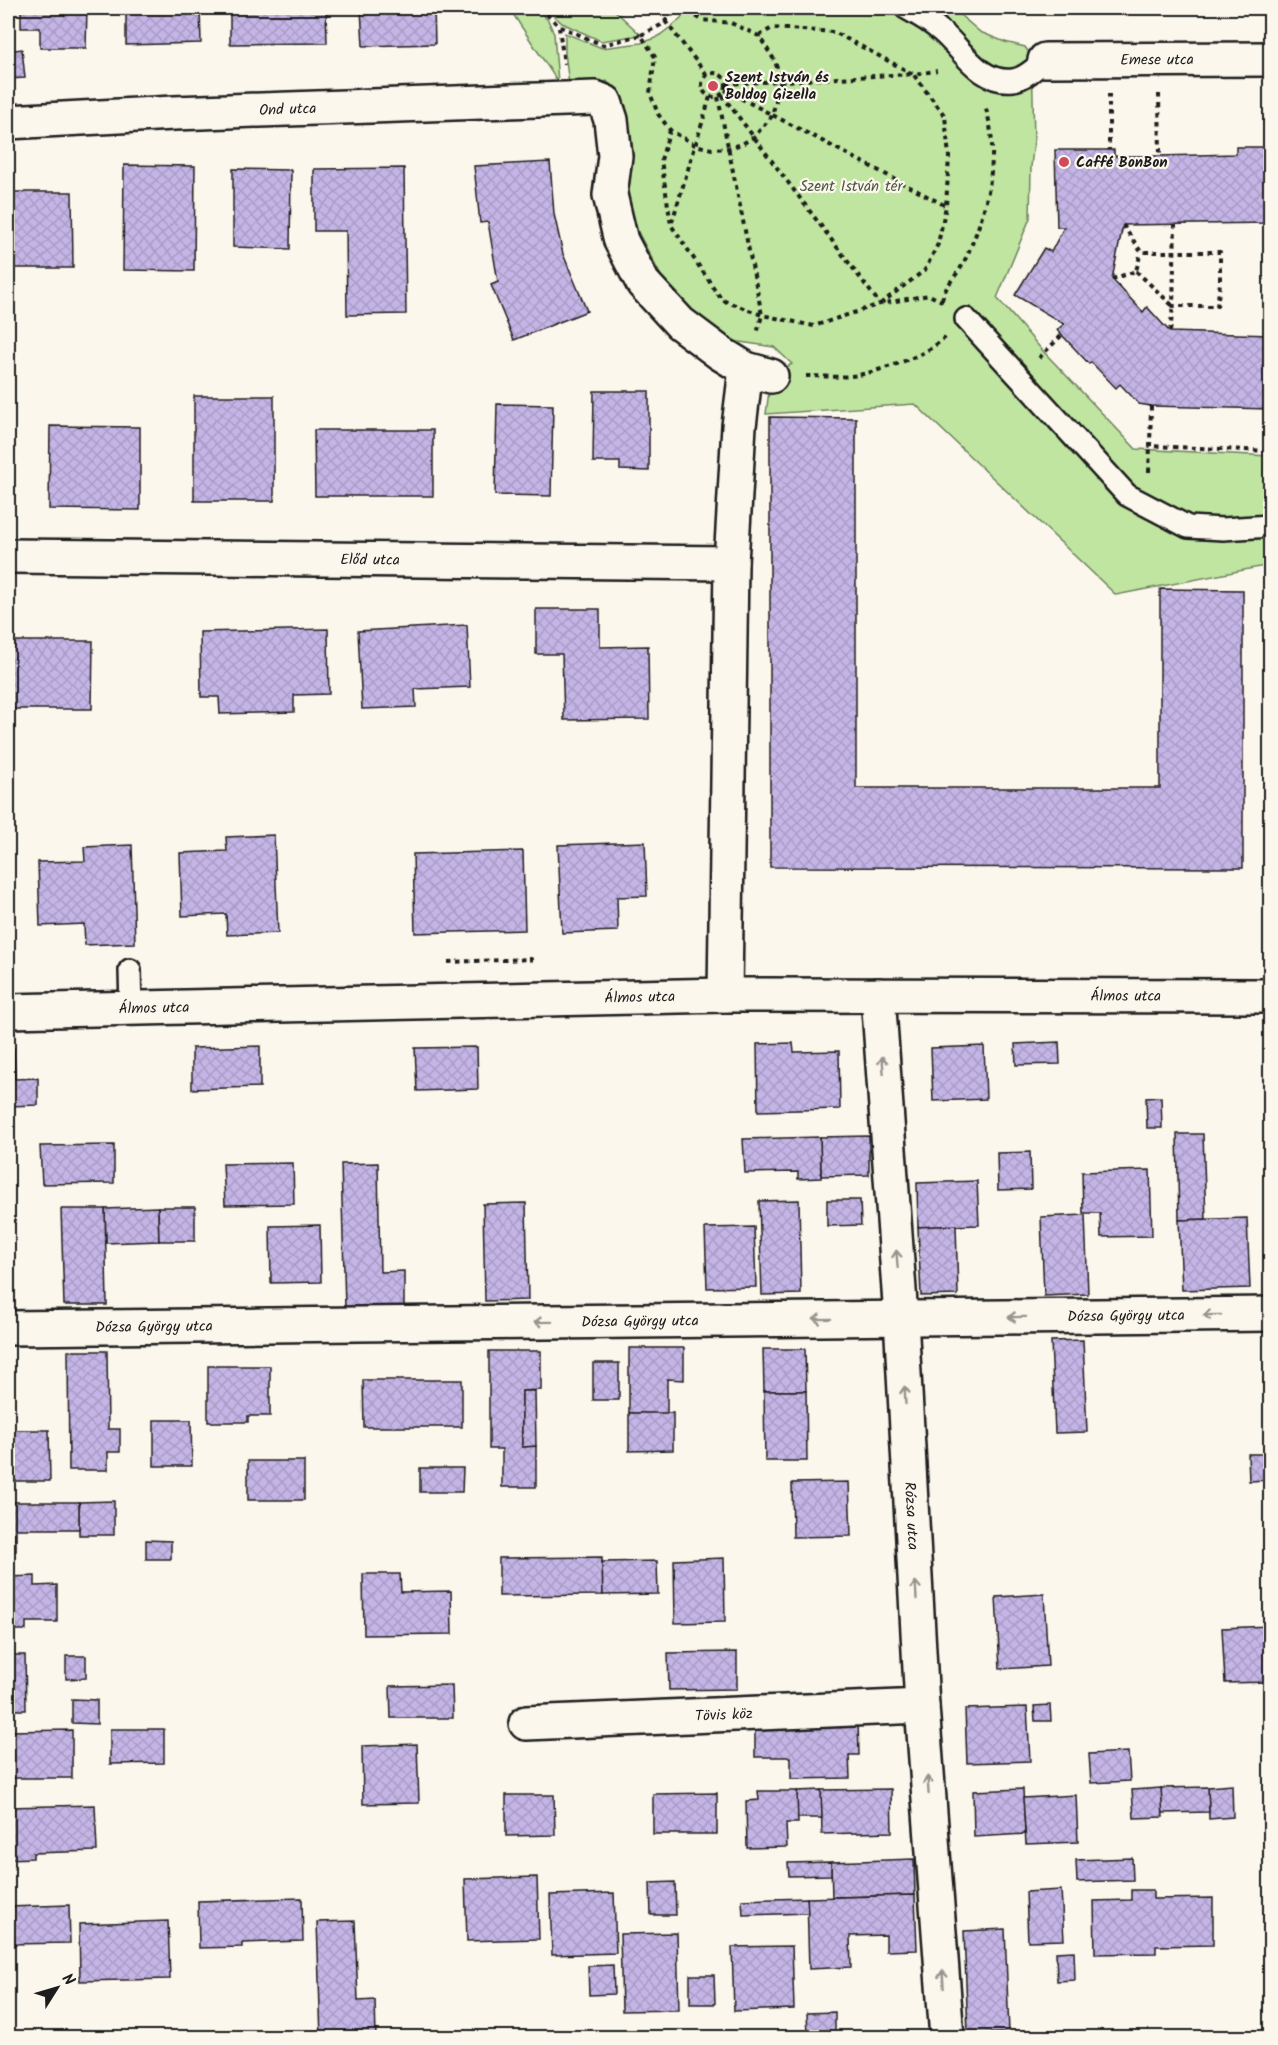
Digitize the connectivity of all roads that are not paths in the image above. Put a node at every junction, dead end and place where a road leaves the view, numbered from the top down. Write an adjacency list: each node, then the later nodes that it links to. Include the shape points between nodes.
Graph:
1 (906, 8): 3 (lane, via 943,32 970,68 995,78 1014,80)
2 (1270, 59): 3 (street, Emese utca)
3 (1045, 60)
4 (8, 122): 8 (street, Ond utca, via 569,98 605,102 615,156 610,195 621,241 643,283 680,323 720,353 758,373 739,426)
5 (966, 320): 6 (lane, via 1127,495 1188,527)
6 (1270, 526)
7 (8, 556): 8 (street, Előd utca)
8 (731, 563): 10 (street)
9 (130, 970): 13 (lane)
10 (726, 995): 11 (street, Álmos utca); 13 (street, Álmos utca)
11 (878, 995): 12 (street, Álmos utca); 16 (street, Rózsa utca, one-way to 11)
12 (1270, 996)
13 (130, 1009): 14 (street, Álmos utca)
14 (8, 1011)
15 (1270, 1314): 16 (street, Dózsa György utca, one-way to 16)
16 (901, 1318): 17 (street, Dózsa György utca, one-way to 17); 18 (street, Rózsa utca, one-way to 16)
17 (8, 1328)
18 (922, 1706): 19 (street, Tövis köz); 20 (street, Rózsa utca, one-way to 18)
19 (526, 1723)
20 (947, 2037)

